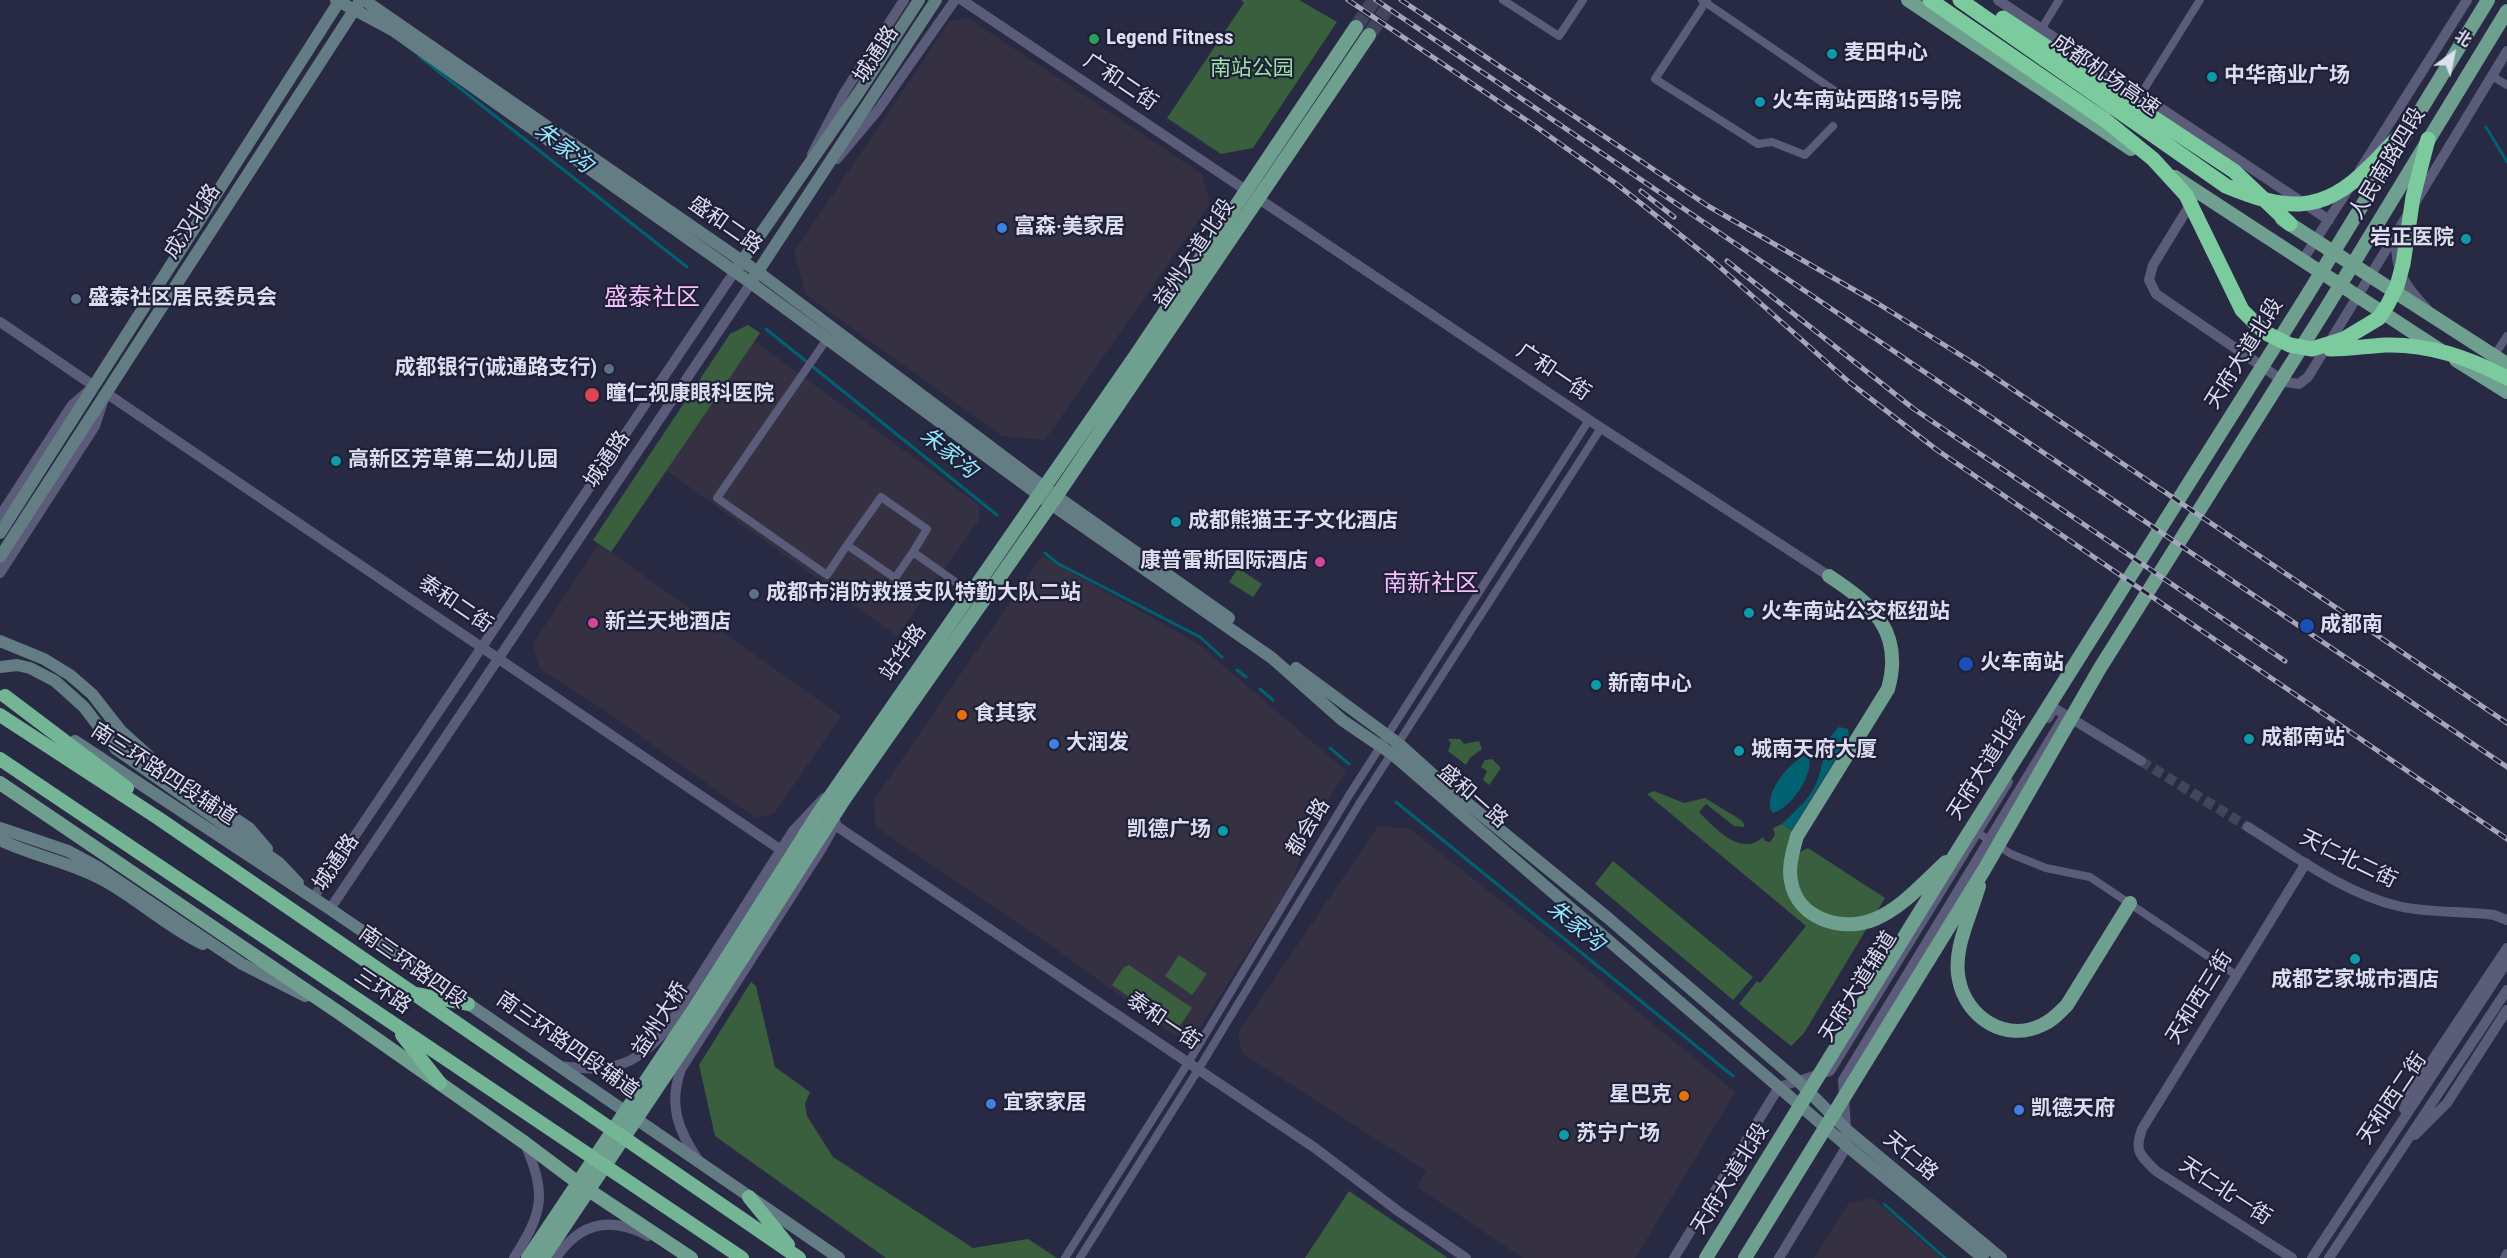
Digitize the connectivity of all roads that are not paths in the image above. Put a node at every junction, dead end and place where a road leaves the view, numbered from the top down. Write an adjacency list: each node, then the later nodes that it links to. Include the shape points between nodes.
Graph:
1 (904, 0): 35 (street, via 844,93)
2 (919, 0): 35 (main road, 城通路)
3 (936, 0): 36 (main road, 城通路)
4 (955, 0): 36 (street, via 878,110)
5 (962, 0): 38 (street, 广和二街)
6 (1503, 0): 7 (street, via 1559,36)
7 (1583, 0)
8 (1908, 0): 37 (main road)
9 (1930, 0): 53 (highway, 成都机场高速, via 2105,120 2153,159 2186,195 2242,310 2264,332 2290,345)
10 (1954, 0): 25 (main road)
11 (1960, 0): 33 (highway, 成都机场高速, via 2226,186 2258,200 2282,204 2325,200 2351,185)
12 (1975, 0): 40 (highway, via 2234,171)
13 (1998, 0): 23 (street)
14 (2059, 0): 23 (street)
15 (2200, 0): 30 (street)
16 (2467, 0): 39 (street, 人民南路四段)
17 (2488, 0): 33 (main road, 人民南路四段)
18 (338, 1): 20 (main road, 盛和二路); 57 (main road, 成汉北路)
19 (1705, 1): 29 (street); 32 (street, via 1655,79 1758,144 1772,142 1805,156)
20 (360, 3): 44 (main road, 盛和二路, via 394,31); 59 (main road, 成汉北路)
21 (2507, 11): 34 (main road, 人民南路四段)
22 (1356, 27): 38 (main road, 益州大道北段)
23 (2042, 29): 25 (street); 30 (street)
24 (1369, 35): 38 (main road, 益州大道北段)
25 (2029, 50): 31 (main road)
26 (2507, 51): 27 (street, 人民南路四段)
27 (2492, 76): 28 (street); 41 (street, 人民南路四段)
28 (2507, 85)
29 (1838, 93)
30 (2141, 94): 31 (street); 39 (street)
31 (2126, 117): 40 (main road)
32 (1833, 126)
33 (2408, 127): 47 (main road, 人民南路四段)
34 (2428, 138): 53 (highway, via 2413,197 2403,264 2388,304 2379,318 2366,327); 94 (main road, 人民南路四段, via 2100,668)
35 (801, 177): 44 (main road, 城通路)
36 (814, 186): 46 (main road, 城通路)
37 (2198, 192): 43 (main road); 48 (street, 人民南路四段, via 2153,265 2149,280 2156,294 2285,382 2299,384 2308,377)
38 (1252, 195): 60 (street, 广和一街); 62 (main road, 益州大道北段)
39 (2329, 220): 42 (street, 人民南路四段)
40 (2290, 224): 42 (main road)
41 (2396, 234): 45 (street, 人民南路四段); 49 (street, via 2396,256 2406,286)
42 (2315, 241): 43 (street, 人民南路四段); 45 (main road)
43 (2302, 261): 48 (main road)
44 (739, 267): 46 (main road, 盛和二路); 72 (street, 城通路)
45 (2371, 277): 48 (street, 人民南路四段); 49 (main road)
46 (754, 278): 52 (main road); 62 (main road, 盛和二路); 73 (street, 城通路)
47 (2306, 297): 90 (main road, 天府大道北段)
48 (2359, 297): 58 (main road)
49 (2434, 315): 54 (main road)
50 (0, 322): 57 (street)
51 (2507, 336): 54 (street)
52 (827, 339): 62 (main road); 65 (street, via 717,498 827,575)
53 (2312, 349): 56 (highway, 成都机场高速, via 2417,347 2452,354)
54 (2494, 356): 55 (main road)
55 (2507, 364)
56 (2507, 378)
57 (94, 386): 63 (street, via 72,405); 64 (main road, 成汉北路)
58 (2507, 392)
59 (106, 393): 67 (main road, 成汉北路); 68 (street, via 95,426); 72 (street, 泰和二街)
60 (1589, 420): 61 (street, 广和一街); 78 (street, 都会路)
61 (1601, 428): 69 (street, 广和一街); 79 (street, 都会路)
62 (1048, 496): 70 (main road, 站华路); 78 (main road, 盛和一路, via 1272,657 1342,720); 83 (main road, 站华路)
63 (0, 516)
64 (0, 533)
65 (847, 545): 66 (street, via 895,578); 66 (street, via 881,497 927,529)
66 (913, 552): 70 (street)
67 (0, 556)
68 (0, 573)
69 (1829, 576): 90 (main road, via 1877,614 1890,640 1893,664 1888,688 1797,836 1790,872 1795,894 1809,911 1832,923 1860,924 1902,902)
70 (971, 593): 83 (main road, 站华路)
71 (0, 641): 92 (main road, via 44,659 70,675 152,759 249,828)
72 (481, 646): 73 (street, 泰和二街); 96 (street, 城通路)
73 (498, 658): 91 (street, 泰和二街); 98 (street, 城通路)
74 (0, 667): 92 (main road, via 30,668 55,681 84,707 116,750)
75 (3, 693): 95 (highway); 96 (main road, 南三环路四段辅道)
76 (0, 715): 95 (highway, 南三环路四段)
77 (2065, 715): 81 (street); 87 (street, 天府大道辅道, via 2054,708); 89 (street, 天府大道辅道)
78 (1384, 741): 79 (main road, 盛和一路); 111 (street, 都会路)
79 (1395, 749): 114 (street, 都会路); 115 (main road, 盛和一路, via 1439,780 1608,918); 117 (main road, 盛和一路)
80 (0, 759): 109 (highway, 三环路)
81 (2141, 761)
82 (0, 783): 108 (main road)
83 (840, 794): 84 (street); 91 (main road); 91 (main road, 站华路, via 818,814); 91 (street, via 804,818)
84 (835, 825): 111 (street, 泰和一街); 113 (street)
85 (2248, 827): 93 (street, 天仁北二街)
86 (0, 828): 102 (main road, via 68,851 96,866)
87 (1978, 832): 89 (street); 115 (street, 天府大道辅道, via 1830,1071)
88 (0, 840): 102 (main road, via 103,880 179,933)
89 (1990, 840): 97 (street, via 2011,855 2090,877); 118 (street, 天府大道辅道, via 1843,1080)
90 (1958, 850): 138 (main road, 天府大道北段)
91 (788, 861): 110 (street); 127 (main road, 益州大桥); 128 (main road, 益州大桥, via 705,1016)
92 (279, 863): 96 (main road)
93 (2306, 863): 99 (street, 天仁北二街, via 2399,906 2494,915); 103 (street, 天和西三街)
94 (1984, 870): 97 (main road, via 1958,960 1958,979 1974,1013 1989,1024 2008,1030 2028,1030 2055,1018); 139 (main road)
95 (248, 880): 105 (highway, 南三环路四段)
96 (313, 898): 98 (main road, 南三环路四段辅道)
97 (2130, 903): 103 (street)
98 (330, 909): 106 (main road, 南三环路四段辅道)
99 (2507, 921)
100 (2507, 948): 120 (street, via 2413,1089)
101 (2507, 962): 120 (street, 天和西二街)
102 (242, 964): 108 (main road)
103 (2236, 975): 123 (street, 天和西三街, via 2142,1129 2137,1143)
104 (2507, 990): 122 (street, 天和西二街)
105 (412, 993): 106 (highway); 132 (highway, 南三环路四段)
106 (468, 1004): 112 (main road, 南三环路四段辅道)
107 (2507, 1010): 122 (street, via 2447,1102)
108 (338, 1012): 116 (main road)
109 (393, 1024): 116 (highway); 131 (highway, 三环路)
110 (654, 1044): 112 (street, via 616,1067); 113 (street, via 652,1064 658,1071 672,1075)
111 (1188, 1063): 114 (street, 泰和一街); 134 (street, 都会路)
112 (557, 1066): 124 (main road, 南三环路四段辅道)
113 (681, 1069): 124 (street, via 675,1092 679,1125)
114 (1198, 1070): 135 (street, 都会路); 136 (street, 泰和一街, via 1315,1148)
115 (1798, 1081): 117 (street, 天府大道辅道); 118 (main road, 天仁路)
116 (440, 1083): 119 (main road)
117 (1779, 1087): 121 (main road, 盛和一路); 137 (street)
118 (1848, 1130): 121 (street, 天府大道辅道); 142 (main road, 天仁路)
119 (525, 1143): 126 (street, via 538,1175 540,1199 537,1217); 130 (main road)
120 (2388, 1143): 144 (street, 天和西二街)
121 (1847, 1146): 140 (street, 天府大道辅道); 141 (main road, 天仁路)
122 (2398, 1152): 145 (street, 天和西二街)
123 (2140, 1156): 143 (street, 天仁北一街, via 2156,1171)
124 (700, 1163): 125 (main road, 南三环路四段辅道)
125 (749, 1197): 132 (highway); 133 (main road, 南三环路四段辅道)
126 (514, 1258)
127 (528, 1258)
128 (543, 1258)
129 (556, 1258): 130 (street, via 578,1235 609,1223 628,1226)
130 (689, 1258)
131 (742, 1258)
132 (799, 1258)
133 (839, 1258)
134 (1065, 1258)
135 (1080, 1258)
136 (1466, 1258)
137 (1674, 1258)
138 (1706, 1258)
139 (1745, 1258)
140 (1779, 1258)
141 (1983, 1258)
142 (2001, 1258)
143 (2292, 1258)
144 (2312, 1258)
145 (2328, 1258)

